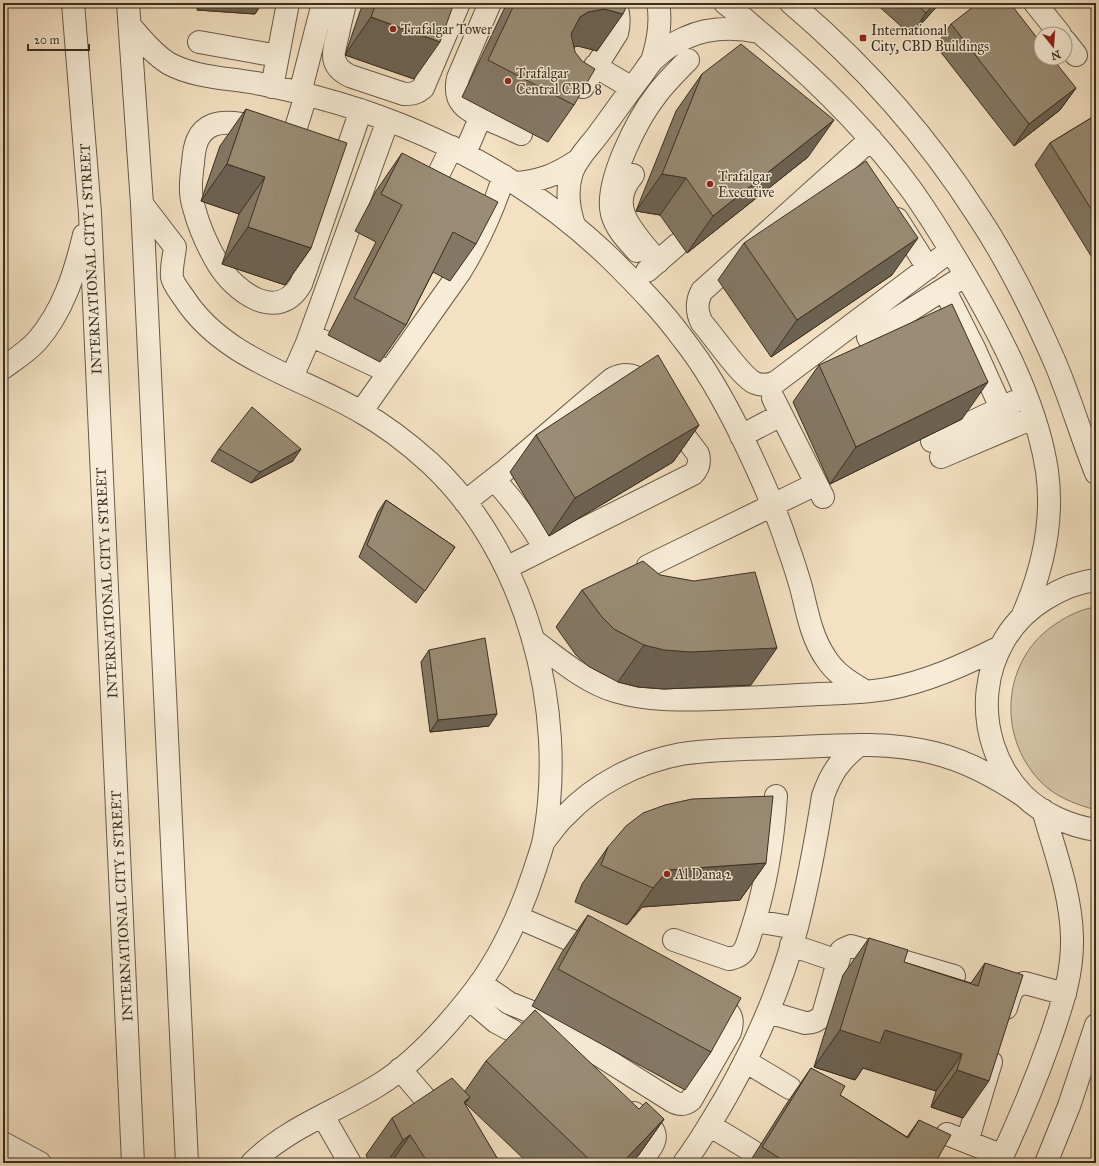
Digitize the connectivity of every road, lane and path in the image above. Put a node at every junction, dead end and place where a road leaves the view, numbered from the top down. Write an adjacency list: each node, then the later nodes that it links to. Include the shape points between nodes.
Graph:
1 (129, 3): 14 (street)
2 (288, 3): 19 (street)
3 (323, 3): 26 (street)
4 (345, 3): 5 (street, via 333,52 336,64 350,76 404,94 415,94 423,88)
5 (460, 3)
6 (483, 3): 16 (street)
7 (490, 3): 28 (street, via 456,86 460,101 471,112)
8 (615, 3): 22 (street, via 619,18 617,33)
9 (658, 3): 21 (street, via 660,26)
10 (725, 3): 17 (street)
11 (791, 3): 67 (street, via 877,84 930,148 978,216 1019,287 1054,361 1070,398)
12 (1035, 3): 15 (street)
13 (73, 7): 45 (street, INTERNATIONAL CITY 1 STREET)
14 (130, 26): 23 (street, via 159,57 182,69); 43 (street)
15 (1054, 26)
16 (470, 30)
17 (759, 32): 21 (street, via 722,28 703,32 684,38); 32 (street, via 802,68)
18 (199, 42): 19 (street)
19 (278, 56): 23 (street)
20 (688, 60): 34 (street, via 656,94)
21 (652, 61): 25 (street)
22 (595, 66): 24 (street); 25 (street)
23 (272, 87): 26 (street)
24 (583, 87)
25 (632, 88): 30 (street)
26 (303, 94): 27 (street); 33 (street)
27 (361, 110): 29 (street); 33 (street, via 301,284 293,296 271,304 238,288 218,264 193,206 193,156 200,134 219,123 248,126)
28 (481, 116): 31 (street); 36 (street)
29 (388, 120): 36 (street); 38 (street)
30 (605, 126): 34 (street); 37 (street)
31 (522, 134)
32 (867, 135): 42 (street); 52 (street, via 912,192); 53 (street, via 858,165 702,291 697,305 698,315 745,376 756,384 769,385)
33 (293, 137): 35 (street)
34 (628, 143): 49 (street, via 615,177 610,202 616,225)
35 (315, 144)
36 (459, 150): 40 (street); 41 (street)
37 (577, 162): 40 (street, via 563,171 532,182); 47 (street, via 569,182 568,193)
38 (377, 169): 50 (street, via 361,178 352,191); 57 (street)
39 (633, 175): 51 (street, via 621,196 623,213)
40 (510, 180): 46 (street); 47 (street)
41 (430, 191)
42 (795, 192)
43 (142, 204): 60 (street, via 176,247 172,279 187,303 205,324 226,342 250,357); 113 (street)
44 (888, 206): 53 (street)
45 (90, 212): 58 (street, via 71,282 53,319 36,342); 112 (street, INTERNATIONAL CITY 1 STREET)
46 (478, 220): 56 (street, via 487,234 485,251); 59 (street, via 474,250)
47 (574, 225): 54 (street)
48 (678, 244): 51 (street)
49 (637, 251)
50 (330, 252)
51 (658, 262): 54 (street)
52 (958, 262): 53 (street); 55 (street); 55 (street, via 863,331); 61 (street, via 1009,356)
53 (928, 268)
54 (634, 282): 65 (street, via 684,339 710,379)
55 (944, 290): 62 (street)
56 (444, 311)
57 (310, 335): 59 (street); 60 (street)
58 (3, 368)
59 (389, 372): 63 (street)
60 (292, 377): 63 (street)
61 (1026, 397): 62 (street); 64 (street)
62 (1001, 408): 64 (street, via 937,449)
63 (361, 412): 69 (street, via 409,445)
64 (1033, 418): 76 (street, via 1047,473 1048,524 1038,574)
65 (741, 436): 70 (street); 70 (street, via 777,407 819,491)
66 (516, 447): 69 (street)
67 (1096, 474)
68 (494, 479): 69 (street); 72 (street, via 513,500); 72 (street, via 612,379 623,375 636,377 645,384 698,454 699,465 693,474)
69 (462, 498): 74 (street, via 487,533)
70 (773, 505): 73 (street); 79 (street, via 788,545 817,644 836,672)
71 (579, 546): 74 (street)
72 (546, 548): 74 (street)
73 (648, 566)
74 (509, 573): 77 (street, via 525,611)
75 (1096, 580): 76 (street, via 1072,585 1054,594 1037,604)
76 (1022, 618): 78 (street)
77 (533, 640): 79 (street, via 584,677 614,691 647,698 754,698); 85 (street, via 545,691 549,728 550,766)
78 (1000, 647): 79 (street, via 930,677 887,689); 82 (street, via 988,687 986,711 989,734 997,757 1009,778)
79 (865, 691)
80 (859, 745): 82 (street, via 910,748 958,760 982,770); 85 (street, via 713,751 680,754 648,763 618,776 590,794 565,816); 89 (street, via 840,762 827,784)
81 (776, 796): 87 (street, via 770,859)
82 (1024, 796): 83 (street)
83 (1043, 810): 84 (street, via 1068,823); 96 (street, via 1069,905 1072,937 1070,971)
84 (1096, 830)
85 (544, 841): 86 (street)
86 (519, 913): 88 (street); 91 (street); 94 (street)
87 (755, 920): 89 (street); 90 (street, via 744,950 735,958 729,959)
88 (569, 933)
89 (794, 936): 92 (street); 97 (street)
90 (674, 940)
91 (614, 959)
92 (838, 961): 93 (street, via 844,949 854,946); 97 (street, via 820,1019 805,1023)
93 (954, 976)
94 (478, 987): 95 (street, via 509,1004 529,1011 676,1103 684,1104 694,1097 730,1032 732,1020 722,1007); 99 (street, via 496,1022); 101 (street, via 442,1030)
95 (686, 991)
96 (1065, 994): 106 (street, via 1025,983 1017,985 1011,992); 109 (street, via 1030,1094)
97 (768, 1012): 100 (street)
98 (1096, 1025): 118 (street, via 1069,1106)
99 (552, 1058)
100 (745, 1061): 102 (street); 105 (street)
101 (400, 1069): 104 (street, via 379,1085); 116 (street)
102 (790, 1088)
103 (618, 1103): 117 (street, via 654,1130 655,1142)
104 (323, 1116): 114 (street, via 288,1135); 115 (street)
105 (709, 1125): 108 (street); 110 (street)
106 (967, 1142): 109 (street); 109 (street, via 946,1137)
107 (3, 1143): 111 (street)
108 (752, 1151)
109 (1001, 1160)
110 (687, 1162)
111 (40, 1163)
112 (134, 1163)
113 (187, 1163)
114 (252, 1163)
115 (350, 1163)
116 (484, 1163)
117 (639, 1163)
118 (1046, 1163)

